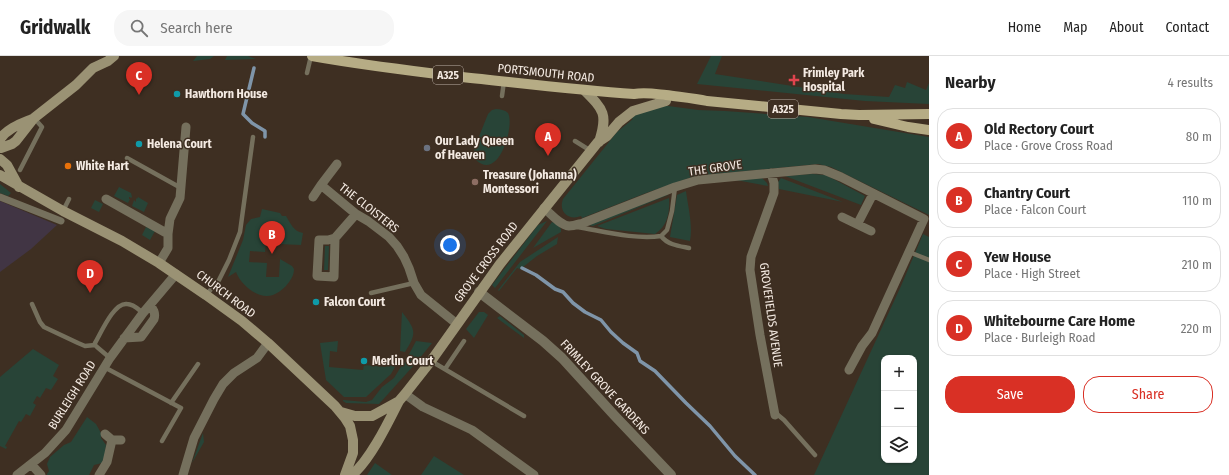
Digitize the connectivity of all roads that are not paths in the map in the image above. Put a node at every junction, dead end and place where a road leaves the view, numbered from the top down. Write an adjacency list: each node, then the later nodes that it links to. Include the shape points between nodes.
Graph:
1 (100, 56): 4 (main road)
2 (114, 56): 4 (main road)
3 (311, 56): 5 (lane); 6 (main road, PORTSMOUTH ROAD / A325)
4 (93, 68): 14 (main road)
5 (307, 73)
6 (504, 81): 7 (main road, PORTSMOUTH ROAD / A325); 9 (lane)
7 (584, 90): 8 (main road, PORTSMOUTH ROAD / A325); 19 (main road, via 603,112)
8 (634, 94): 10 (main road, PORTSMOUTH ROAD / A325, via 638,97); 11 (main road, PORTSMOUTH ROAD / A325)
9 (502, 96)
10 (666, 101): 11 (main road, PORTSMOUTH ROAD / A325); 19 (main road, GROVE CROSS ROAD, via 633,110)
11 (707, 101): 13 (main road, PORTSMOUTH ROAD / A325)
12 (929, 114): 13 (main road, PORTSMOUTH ROAD / A325)
13 (859, 115): 16 (main road, PORTSMOUTH ROAD / A325)
14 (34, 118): 20 (main road, via 16,141); 25 (lane, via 43,128)
15 (186, 126): 31 (street)
16 (929, 130)
17 (253, 137): 56 (lane, via 240,232 229,260)
18 (575, 141): 21 (lane)
19 (599, 142): 21 (main road, GROVE CROSS ROAD)
20 (0, 148)
21 (591, 151): 37 (main road, GROVE CROSS ROAD)
22 (126, 158): 31 (lane)
23 (0, 159): 29 (main road, via 7,165)
24 (337, 164): 28 (street, THE CLOISTERS)
25 (20, 170)
26 (771, 173): 30 (street, THE GROVE, via 698,180); 32 (street, THE GROVE, via 821,169); 74 (street, GROVEFIELDS AVENUE, via 774,193 751,258 750,270)
27 (0, 175): 29 (main road, CHURCH ROAD)
28 (322, 185): 33 (street, THE CLOISTERS); 39 (street, THE CLOISTERS)
29 (20, 187): 38 (main road, CHURCH ROAD)
30 (675, 187): 43 (street, THE GROVE); 46 (lane, via 667,230)
31 (181, 189): 45 (street, via 180,198 170,219)
32 (873, 194): 42 (street); 49 (street, THE GROVE, via 924,219)
33 (313, 197)
34 (0, 198): 41 (street)
35 (69, 199): 38 (lane)
36 (106, 199): 45 (street)
37 (544, 208): 43 (street, via 561,222); 54 (main road, GROVE CROSS ROAD)
38 (63, 211): 51 (main road, CHURCH ROAD)
39 (356, 214): 47 (street); 53 (street, THE CLOISTERS, via 389,236 409,268)
40 (842, 217): 42 (street)
41 (61, 221)
42 (858, 223): 44 (street)
43 (571, 226): 46 (lane, via 644,238)
44 (871, 230)
45 (168, 234): 51 (street, via 168,248)
46 (661, 236): 48 (lane, via 664,242)
47 (335, 238)
48 (689, 248)
49 (909, 252): 50 (lane); 70 (street, via 872,333)
50 (929, 260)
51 (159, 263): 52 (main road, CHURCH ROAD)
52 (176, 274): 56 (main road, CHURCH ROAD); 58 (street, BURLEIGH ROAD)
53 (414, 283): 55 (lane); 60 (street, THE CLOISTERS, via 421,295)
54 (479, 292): 60 (main road, GROVE CROSS ROAD); 87 (street, FRIMLEY GROVE GARDENS, via 562,358)
55 (371, 293)
56 (206, 295): 63 (main road, CHURCH ROAD)
57 (32, 304): 64 (lane, via 44,327 85,346)
58 (150, 304): 59 (street, BURLEIGH ROAD); 61 (street, via 155,316 143,336)
59 (143, 313): 61 (street, BURLEIGH ROAD); 64 (lane, via 126,303 118,306)
60 (457, 324): 66 (main road, GROVE CROSS ROAD)
61 (124, 338): 65 (street, BURLEIGH ROAD)
62 (464, 341): 69 (lane)
63 (268, 343): 73 (main road, CHURCH ROAD); 83 (street, via 257,358 234,373 223,384 194,438)
64 (95, 345): 65 (lane)
65 (110, 358): 68 (street, BURLEIGH ROAD)
66 (431, 361): 69 (lane); 71 (main road, GROVE CROSS ROAD)
67 (198, 364): 72 (lane)
68 (104, 367): 72 (lane); 79 (street, BURLEIGH ROAD, via 66,430)
69 (445, 369): 75 (lane)
70 (849, 370)
71 (402, 398): 73 (main road, GROVE CROSS ROAD, via 368,417); 85 (main road, GROVE CROSS ROAD, via 368,456); 86 (street, via 472,430)
72 (171, 403): 77 (lane, via 181,408)
73 (341, 412): 84 (main road, CHURCH ROAD, via 348,422 353,440 353,453)
74 (775, 415): 78 (lane, via 784,420)
75 (524, 416)
76 (113, 438): 82 (street, via 107,462)
77 (162, 441)
78 (815, 455)
79 (31, 464): 80 (street, BURLEIGH ROAD); 81 (street)
80 (17, 475)
81 (41, 475)
82 (99, 475)
83 (183, 475)
84 (345, 475)
85 (352, 475)
86 (534, 475)
87 (671, 475)

